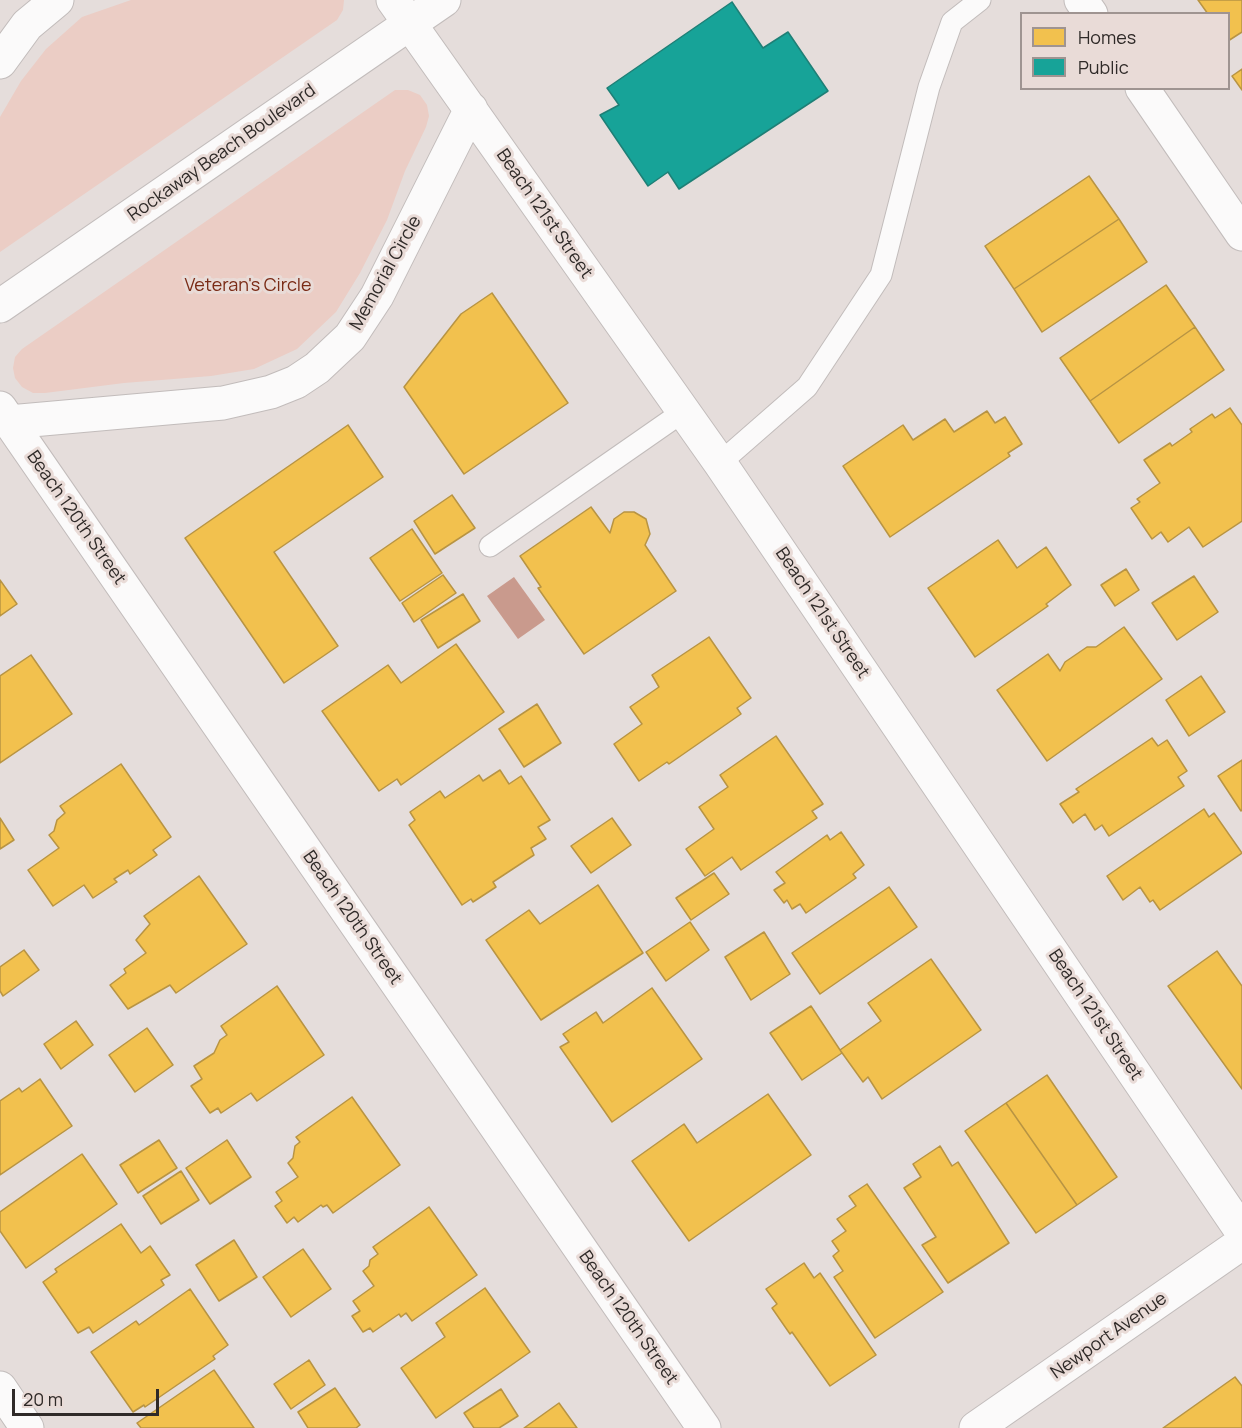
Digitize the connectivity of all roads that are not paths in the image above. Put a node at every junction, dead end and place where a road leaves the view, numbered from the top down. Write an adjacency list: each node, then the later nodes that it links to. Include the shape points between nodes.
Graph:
1 (57, 0): 5 (street, via 27,25)
2 (444, 0): 4 (street, Rockaway Beach Boulevard)
3 (980, 0): 12 (lane, via 952,22 929,87 881,275 807,387)
4 (402, 12): 7 (street, Beach 121st Street); 9 (street, Rockaway Beach Boulevard)
5 (0, 62)
6 (1143, 90): 8 (street)
7 (471, 109): 10 (street, Beach 121st Street); 11 (street, Memorial Circle, via 377,296 350,337 296,382 223,403)
8 (1242, 234)
9 (0, 306)
10 (684, 411): 12 (street, Beach 121st Street); 13 (lane)
11 (4, 415): 18 (street, Beach 120th Street)
12 (720, 463): 14 (street, Beach 121st Street)
13 (490, 546)
14 (1242, 1232)
15 (1242, 1243): 19 (street, Newport Avenue)
16 (0, 1388): 17 (street)
17 (27, 1428)
18 (704, 1428)
19 (976, 1428)

